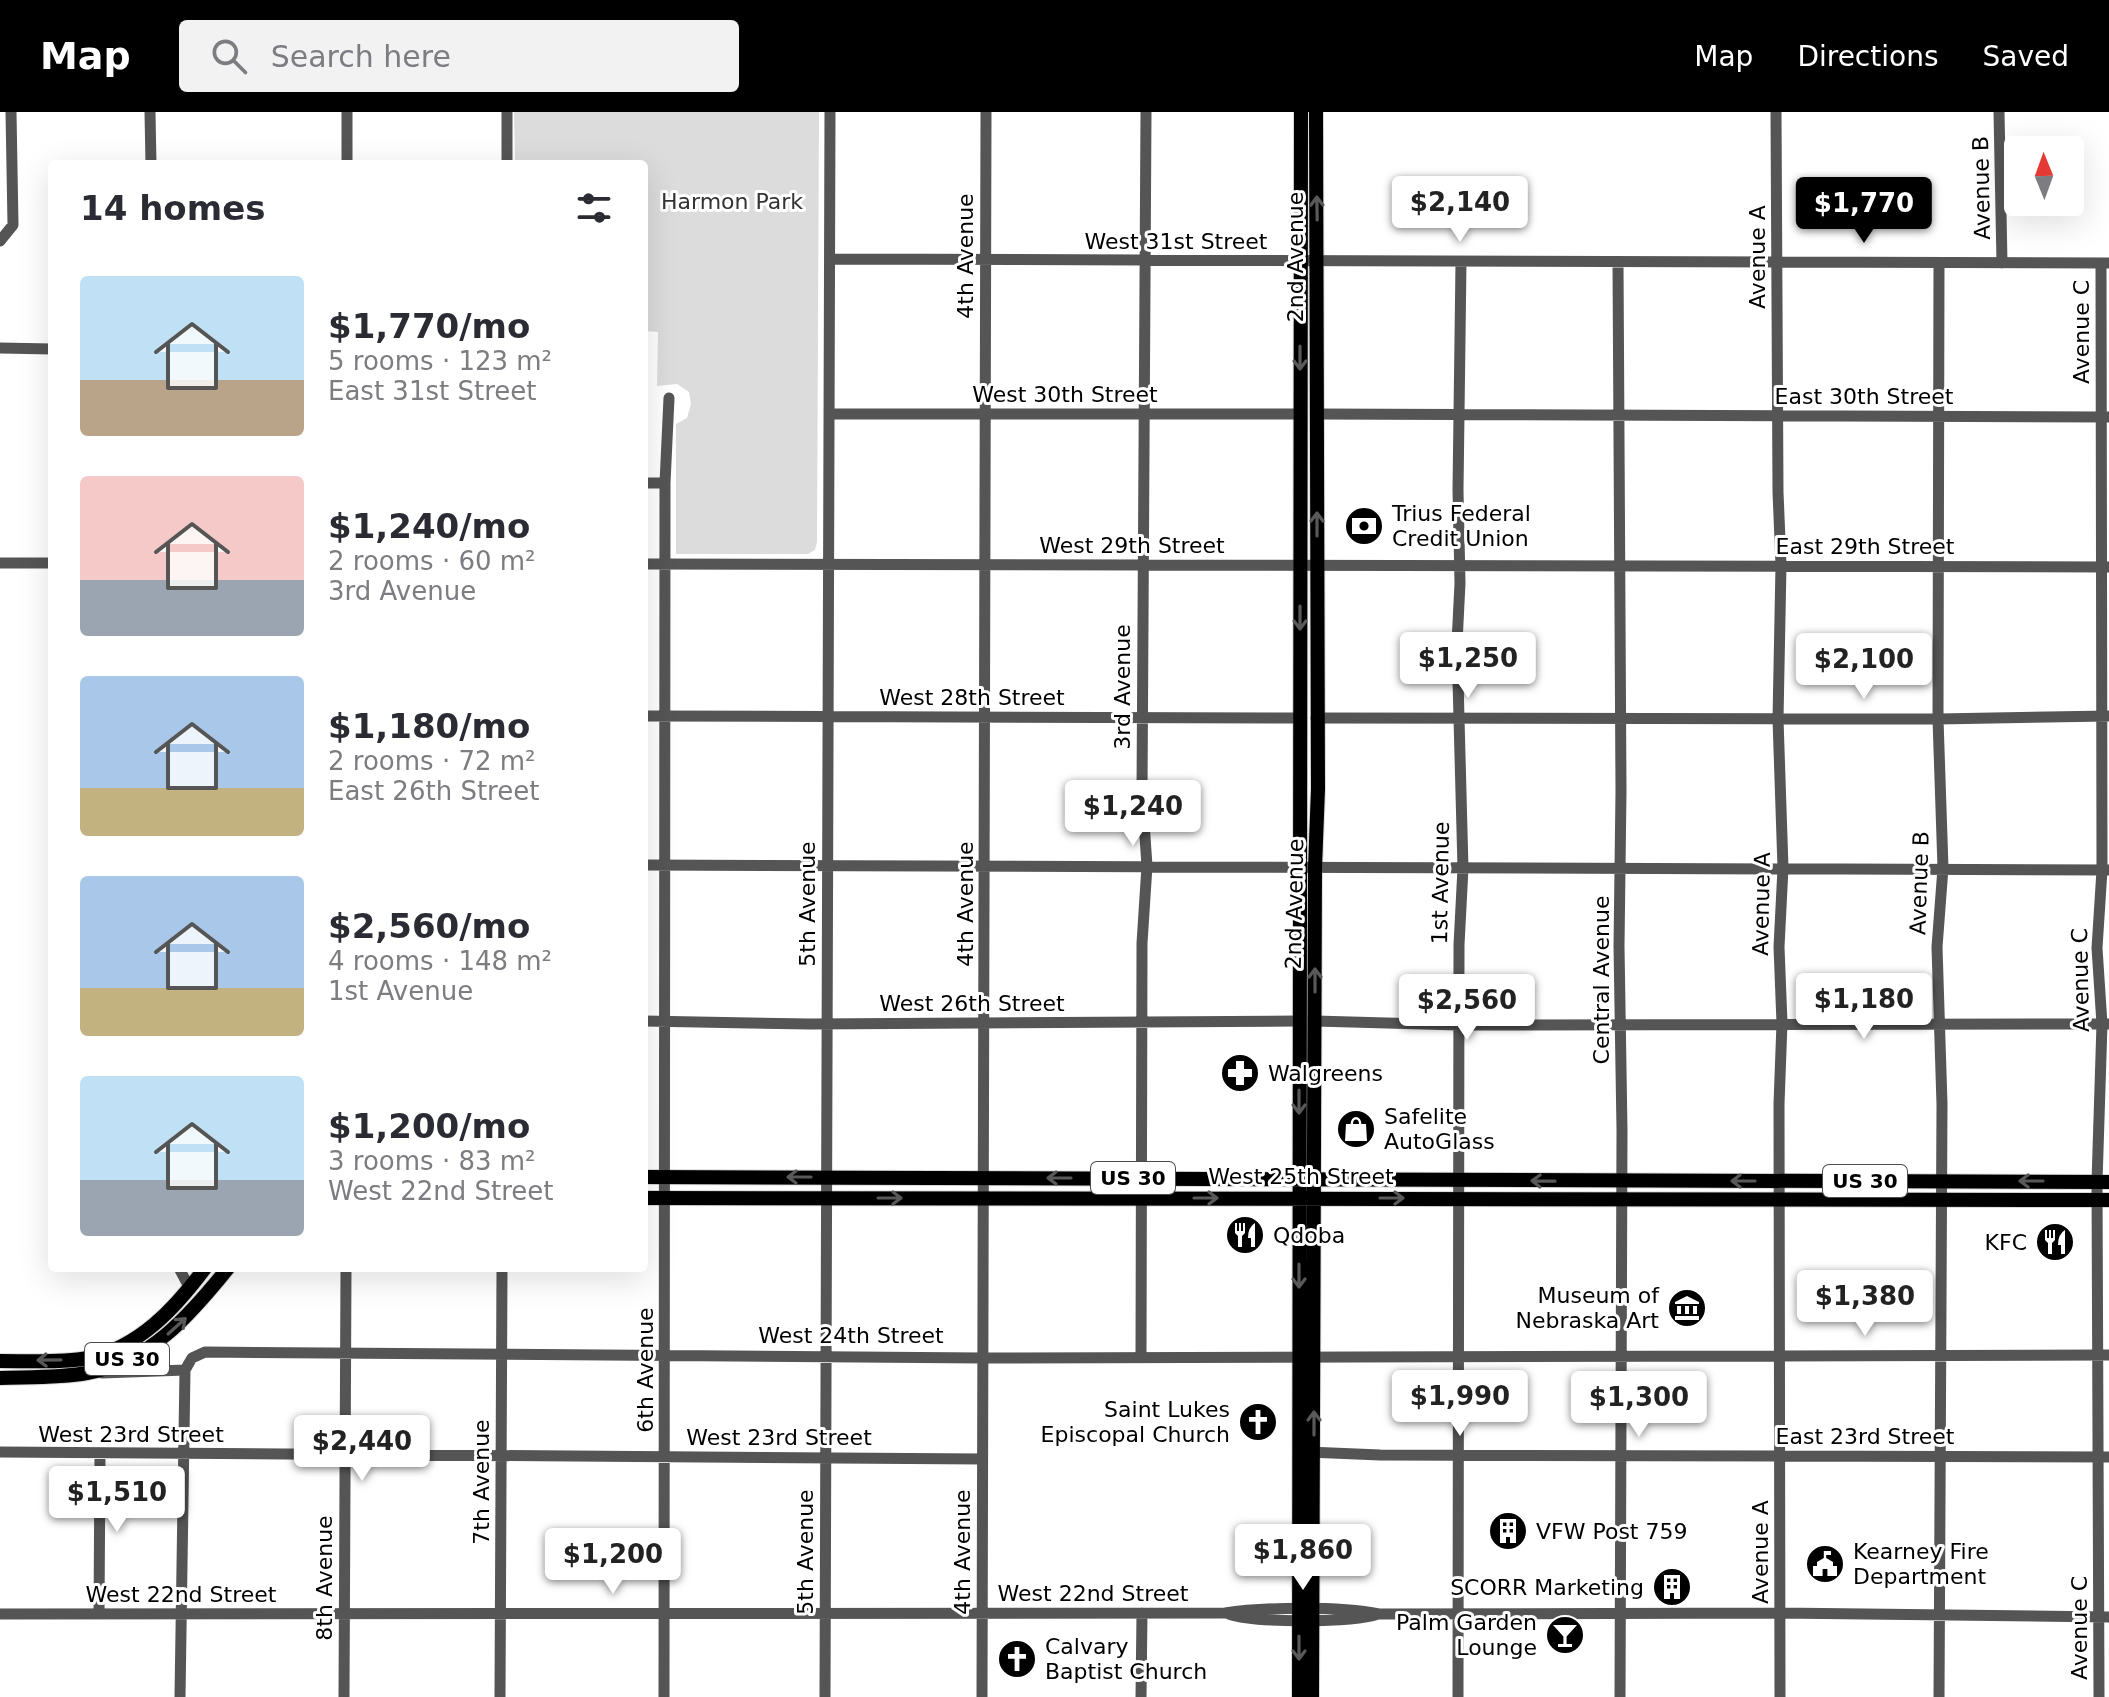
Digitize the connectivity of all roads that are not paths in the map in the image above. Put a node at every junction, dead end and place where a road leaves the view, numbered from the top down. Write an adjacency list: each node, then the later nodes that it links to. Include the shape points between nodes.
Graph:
1 (11, 112): 15 (street, via 13,225)
2 (150, 112): 12 (street)
3 (347, 112): 13 (street)
4 (507, 112): 14 (street)
5 (830, 112): 16 (street, 5th Avenue)
6 (986, 112): 17 (street, 4th Avenue)
7 (1146, 112): 18 (street, 3rd Avenue)
8 (1301, 112): 19 (main road, 2nd Avenue)
9 (1316, 112): 20 (main road, 2nd Avenue, one-way to 9)
10 (1776, 112): 23 (street, Avenue A)
11 (1999, 112): 25 (street, Avenue B)
12 (151, 160)
13 (347, 160)
14 (507, 160)
15 (0, 241)
16 (830, 259): 17 (street, West 31st Street); 30 (street, 5th Avenue)
17 (985, 260): 18 (street, West 31st Street); 31 (street, 4th Avenue)
18 (1145, 261): 19 (street, West 31st Street); 32 (street, 3rd Avenue)
19 (1301, 261): 20 (street, West 31st Street); 33 (main road, 2nd Avenue, one-way to 33)
20 (1317, 261): 21 (street, West 31st Street); 34 (main road, 2nd Avenue)
21 (1461, 262): 22 (street, West 31st Street); 35 (street, 1st Avenue)
22 (1618, 262): 23 (street, West 31st Street); 36 (street, Central Avenue)
23 (1777, 263): 24 (street, West 31st Street); 37 (street, Avenue A)
24 (1939, 263): 25 (street, West 31st Street); 38 (street, Avenue B)
25 (2002, 263): 26 (street, West 31st Street)
26 (2105, 263): 39 (street, Avenue C)
27 (0, 348): 28 (street)
28 (48, 349)
29 (669, 398): 41 (street, 6th Avenue)
30 (829, 414): 31 (street, West 30th Street); 46 (street, 5th Avenue)
31 (985, 414): 32 (street, West 30th Street); 47 (street, 4th Avenue)
32 (1144, 414): 33 (street, West 30th Street); 48 (street, 3rd Avenue)
33 (1300, 414): 49 (main road, 2nd Avenue)
34 (1317, 414): 35 (street); 50 (main road, 2nd Avenue, one-way to 34)
35 (1459, 415): 36 (street); 51 (street, 1st Avenue)
36 (1619, 415): 37 (street, East 30th Street); 52 (street, Central Avenue)
37 (1778, 415): 38 (street, East 30th Street); 53 (street, Avenue A)
38 (1938, 416): 39 (street, East 30th Street); 54 (street, Avenue B)
39 (2105, 417): 55 (street, Avenue C)
40 (648, 483): 41 (street)
41 (665, 483): 45 (street, 6th Avenue)
42 (0, 562): 43 (street)
43 (48, 563)
44 (648, 564): 45 (street, West 29th Street)
45 (666, 564): 46 (street, West 29th Street); 57 (street, 6th Avenue)
46 (827, 564): 47 (street, West 29th Street); 59 (street, 5th Avenue)
47 (985, 564): 48 (street, West 29th Street); 60 (street, 4th Avenue)
48 (1143, 565): 49 (street, West 29th Street); 61 (street, 3rd Avenue)
49 (1300, 565): 50 (street, West 29th Street); 63 (main road, 2nd Avenue, one-way to 63)
50 (1317, 565): 51 (street, West 29th Street); 64 (main road, 2nd Avenue)
51 (1461, 565): 52 (street, West 29th Street); 62 (street, 1st Avenue)
52 (1620, 565): 53 (street, East 29th Street); 65 (street, Central Avenue)
53 (1781, 565): 54 (street, East 29th Street); 66 (street, Avenue A)
54 (1940, 566): 55 (street, East 29th Street); 67 (street, Avenue B)
55 (2106, 567): 58 (street, Avenue C)
56 (648, 716): 57 (street, West 28th Street)
57 (666, 716): 59 (street, West 28th Street); 69 (street, 6th Avenue)
58 (2105, 716): 67 (street); 79 (street, Avenue C)
59 (828, 717): 60 (street, West 28th Street); 72 (street, 5th Avenue)
60 (985, 717): 61 (street, West 28th Street); 70 (street, 4th Avenue)
61 (1142, 717): 63 (street, West 28th Street); 71 (street, 3rd Avenue)
62 (1458, 717): 64 (street); 65 (street); 74 (street, 1st Avenue)
63 (1300, 718): 77 (main road, 2nd Avenue)
64 (1316, 718): 73 (main road, 2nd Avenue)
65 (1620, 718): 66 (street); 78 (street, Central Avenue)
66 (1778, 719): 67 (street); 75 (street, Avenue A)
67 (1938, 719): 76 (street, Avenue B)
68 (648, 865): 69 (street)
69 (665, 865): 72 (street); 81 (street, 6th Avenue)
70 (985, 866): 71 (street); 72 (street); 85 (street, 4th Avenue)
71 (1147, 866): 77 (street); 84 (street, 3rd Avenue)
72 (827, 867): 88 (street, 5th Avenue)
73 (1315, 868): 74 (street); 77 (street); 83 (main road, 2nd Avenue, one-way to 73)
74 (1463, 868): 78 (street); 90 (street, 1st Avenue)
75 (1783, 868): 76 (street); 78 (street); 87 (street, Avenue A)
76 (1943, 868): 79 (street); 91 (street, Avenue B, via 1937,947)
77 (1300, 869): 82 (main road, 2nd Avenue)
78 (1621, 869): 86 (street, Central Avenue)
79 (2105, 870): 89 (street, Avenue C, via 2097,948)
80 (648, 1021): 81 (street, West 26th Street)
81 (665, 1021): 88 (street, West 26th Street); 93 (street, 6th Avenue)
82 (1299, 1021): 84 (street, West 26th Street); 97 (main road, 2nd Avenue, one-way to 97)
83 (1315, 1021): 90 (street); 97 (main road, 2nd Avenue)
84 (1142, 1022): 85 (street, West 26th Street); 96 (street, 3rd Avenue)
85 (984, 1023): 88 (street, West 26th Street); 95 (street, 4th Avenue)
86 (1619, 1023): 87 (street); 90 (street); 99 (street, Central Avenue)
87 (1782, 1023): 91 (street); 100 (street, Avenue A)
88 (827, 1024): 94 (street, 5th Avenue)
89 (2105, 1024): 91 (street); 102 (street, Avenue C)
90 (1459, 1025): 98 (street, 1st Avenue)
91 (1941, 1025): 101 (street, Avenue B)
92 (648, 1177): 93 (main road, West 25th Street / US 30)
93 (665, 1177): 94 (main road, West 25th Street / US 30, one-way to 93); 104 (street, 6th Avenue)
94 (826, 1177): 95 (main road, West 25th Street / US 30); 105 (street, 5th Avenue)
95 (983, 1178): 96 (main road, West 25th Street / US 30, one-way to 95); 106 (street, 4th Avenue)
96 (1142, 1178): 97 (main road, West 25th Street / US 30); 107 (street, 3rd Avenue)
97 (1307, 1179): 98 (main road, West 25th Street / US 30); 108 (main road, 2nd Avenue)
98 (1458, 1180): 99 (main road, West 25th Street / US 30, one-way to 98); 109 (street, 1st Avenue)
99 (1621, 1181): 100 (main road, US 30, one-way to 99); 110 (street, Central Avenue)
100 (1779, 1181): 101 (main road, US 30); 111 (street, Avenue A)
101 (1941, 1181): 102 (main road, US 30, one-way to 101); 112 (street, Avenue B)
102 (2103, 1182): 113 (street, Avenue C)
103 (648, 1198): 104 (main road, West 25th Street / US 30)
104 (665, 1198): 105 (main road, West 25th Street / US 30); 128 (street, 6th Avenue)
105 (826, 1198): 106 (main road, West 25th Street / US 30, one-way to 106); 131 (street, 5th Avenue)
106 (983, 1198): 107 (main road, West 25th Street / US 30); 133 (street, 4th Avenue)
107 (1142, 1198): 108 (main road, West 25th Street / US 30, one-way to 108); 132 (street, 3rd Avenue)
108 (1307, 1198): 109 (main road, West 25th Street / US 30, one-way to 109); 129 (main road, 2nd Avenue)
109 (1458, 1198): 110 (main road, West 25th Street / US 30); 130 (street, 1st Avenue)
110 (1621, 1199): 111 (main road, US 30); 124 (street, Central Avenue)
111 (1779, 1199): 112 (main road, US 30); 125 (street, Avenue A)
112 (1941, 1199): 113 (main road, US 30); 126 (street, Avenue B)
113 (2103, 1200): 127 (street, Avenue C)
114 (181, 1272): 120 (street)
115 (202, 1272): 120 (main road, US 30)
116 (206, 1272): 121 (main road, via 207,1285)
117 (225, 1272): 121 (main road, West 24th Street / US 30)
118 (346, 1272): 122 (street, 8th Avenue)
119 (502, 1272): 123 (street, 7th Avenue)
120 (190, 1289): 134 (main road, US 30, one-way to 134, via 146,1330 108,1351 69,1360)
121 (198, 1302): 136 (main road, West 24th Street / US 30, one-way to 121, via 155,1344)
122 (345, 1352): 123 (street, West 24th Street); 135 (street, West 24th Street, via 205,1352 192,1358); 142 (street, 8th Avenue)
123 (501, 1355): 128 (street, West 24th Street); 146 (street, 7th Avenue)
124 (1621, 1355): 125 (street, West 24th Street); 130 (street, West 24th Street); 144 (street, Central Avenue)
125 (1780, 1355): 126 (street, West 24th Street); 148 (street, Avenue A)
126 (1941, 1355): 127 (street, West 24th Street); 145 (street, Avenue B)
127 (2104, 1355): 150 (street, Avenue C)
128 (665, 1356): 131 (street, West 24th Street); 147 (street, 6th Avenue)
129 (1307, 1356): 130 (street, West 24th Street); 132 (street, West 24th Street); 139 (main road, 2nd Avenue)
130 (1457, 1356): 143 (street, 1st Avenue)
131 (826, 1357): 133 (street, West 24th Street); 149 (street, 5th Avenue)
132 (1141, 1357): 133 (street, West 24th Street)
133 (982, 1358): 151 (street, 4th Avenue)
134 (0, 1361)
135 (185, 1370): 136 (street, West 24th Street); 141 (street)
136 (89, 1373): 137 (main road, West 24th Street / US 30)
137 (0, 1378)
138 (0, 1452): 140 (street, West 23rd Street)
139 (1306, 1452): 143 (street); 163 (main road, 2nd Avenue)
140 (100, 1454): 141 (street, West 23rd Street); 160 (street)
141 (184, 1454): 142 (street, West 23rd Street); 161 (street)
142 (345, 1455): 146 (street, West 23rd Street); 162 (street, 8th Avenue)
143 (1457, 1455): 144 (street); 165 (street, 1st Avenue)
144 (1621, 1455): 148 (street, East 23rd Street); 157 (street, Central Avenue)
145 (1941, 1455): 148 (street, East 23rd Street); 150 (street, East 23rd Street); 164 (street, Avenue B)
146 (501, 1456): 147 (street, West 23rd Street); 152 (street, 7th Avenue)
147 (664, 1456): 149 (street, West 23rd Street); 153 (street, 6th Avenue)
148 (1780, 1456): 158 (street, Avenue A)
149 (826, 1457): 151 (street, West 23rd Street); 154 (street, 5th Avenue)
150 (2104, 1457): 166 (street, Avenue C)
151 (982, 1459): 155 (street, 4th Avenue)
152 (501, 1613): 153 (street, West 22nd Street); 162 (street, West 22nd Street); 169 (street, 7th Avenue)
153 (664, 1613): 154 (street, West 22nd Street); 170 (street, 6th Avenue)
154 (825, 1613): 155 (street, West 22nd Street); 171 (street, 5th Avenue)
155 (982, 1613): 156 (street, West 22nd Street); 172 (street, 4th Avenue)
156 (1142, 1613): 163 (street, West 22nd Street); 173 (street)
157 (1620, 1613): 158 (street, West 22nd Street); 165 (street, West 22nd Street); 177 (street, Central Avenue)
158 (1780, 1613): 164 (street, West 22nd Street); 178 (street, Avenue A)
159 (0, 1614): 160 (street, West 22nd Street)
160 (99, 1614): 161 (street, West 22nd Street)
161 (181, 1614): 162 (street, West 22nd Street); 167 (street)
162 (344, 1614): 168 (street, 8th Avenue)
163 (1306, 1614): 165 (street, West 22nd Street, via 1356,1619 1379,1614); 174 (main road, 2nd Avenue, one-way to 174); 175 (main road, 2nd Avenue)
164 (1940, 1614): 166 (street, West 22nd Street); 179 (street, Avenue B)
165 (1458, 1615): 176 (street, 1st Avenue)
166 (2104, 1617): 180 (street, Avenue C)
167 (180, 1697)
168 (344, 1697)
169 (500, 1697)
170 (664, 1697)
171 (825, 1697)
172 (982, 1697)
173 (1141, 1697)
174 (1299, 1697)
175 (1312, 1697)
176 (1458, 1697)
177 (1620, 1697)
178 (1780, 1697)
179 (1939, 1697)
180 (2099, 1697)

